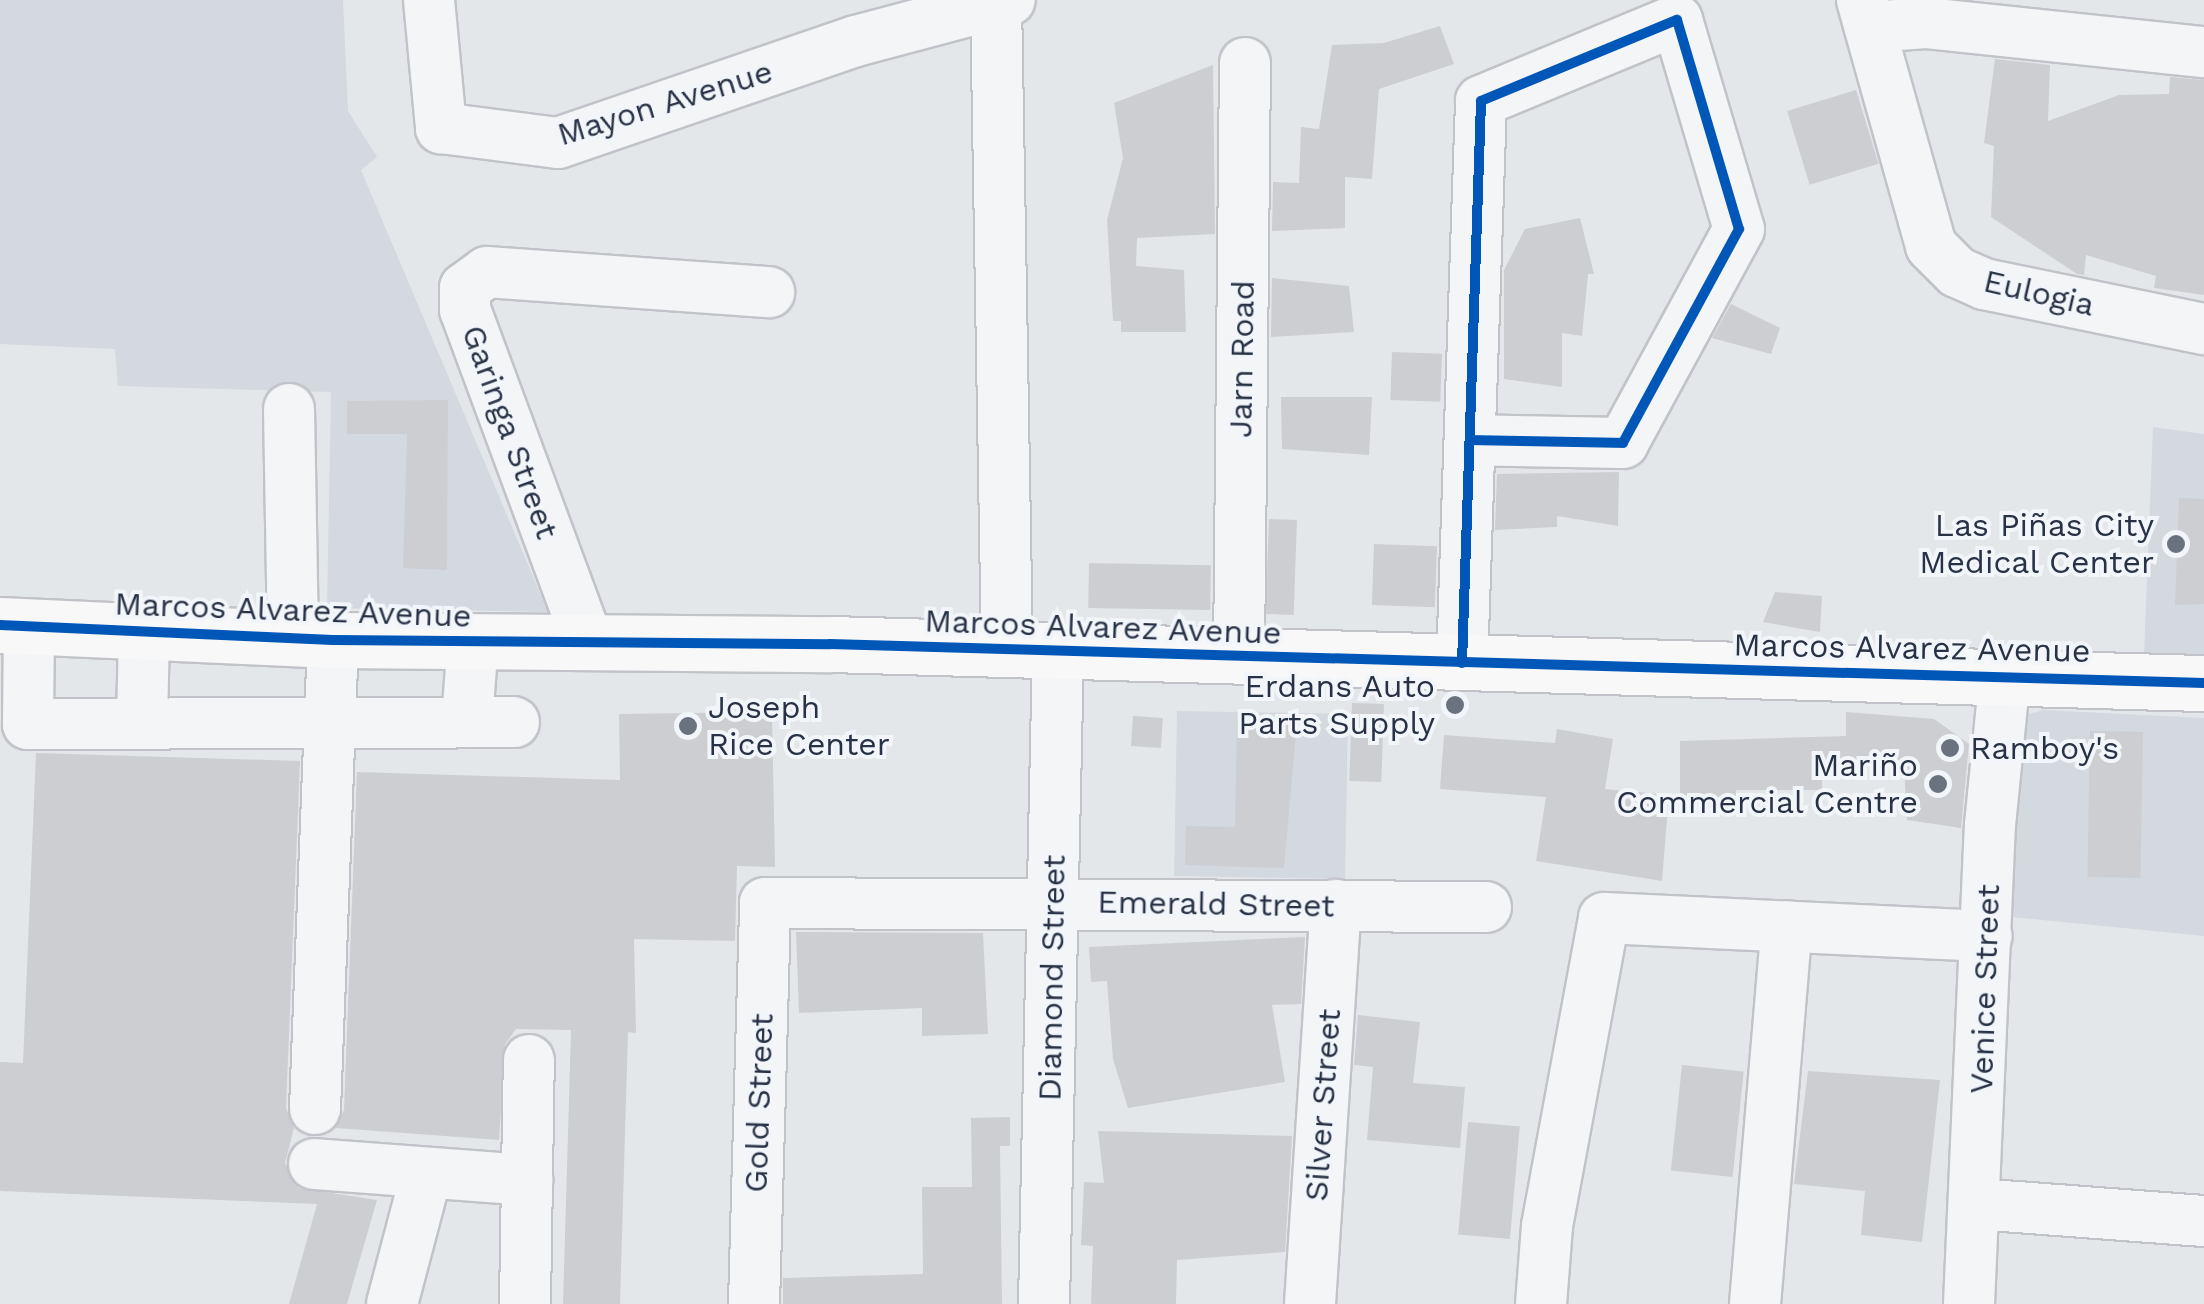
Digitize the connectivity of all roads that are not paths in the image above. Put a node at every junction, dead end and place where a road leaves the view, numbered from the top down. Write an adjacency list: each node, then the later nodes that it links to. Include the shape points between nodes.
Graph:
1 (429, 0): 4 (street, Mayon Avenue, via 441,128 558,143)
2 (1001, 1): 4 (street, Mayon Avenue); 16 (street, Diamond Street)
3 (1866, 13): 5 (street, Eulogia); 8 (street, Eulogia, via 1931,246 1957,272 1984,284)
4 (850, 20)
5 (2204, 52)
6 (1245, 63): 17 (street, Jarn Road)
7 (769, 292): 15 (street, Garinga Street, via 487,272 465,288 465,310)
8 (2204, 329)
9 (289, 409): 13 (street)
10 (1473, 440): 10 (street, via 1482,101 1677,20 1739,229 1623,443); 18 (street)
11 (15, 626): 12 (main road, Marcos Alvarez Avenue); 22 (street, via 28,724)
12 (144, 632): 13 (main road, Marcos Alvarez Avenue); 22 (street)
13 (312, 639): 14 (main road, Marcos Alvarez Avenue); 21 (street)
14 (472, 641): 15 (main road, Marcos Alvarez Avenue); 21 (street, via 490,721)
15 (588, 642): 16 (main road, Marcos Alvarez Avenue)
16 (1032, 651): 17 (main road, Marcos Alvarez Avenue); 23 (street, Diamond Street)
17 (1239, 655): 18 (main road, Marcos Alvarez Avenue)
18 (1462, 663): 19 (main road, Marcos Alvarez Avenue)
19 (2005, 674): 20 (main road, Marcos Alvarez Avenue); 28 (street, Venice Street)
20 (2204, 684)
21 (330, 720): 22 (street); 30 (street)
22 (142, 722)
23 (1054, 902): 24 (street, Emerald Street); 25 (street, Emerald Street); 39 (street, Diamond Street)
24 (765, 903): 38 (street, Gold Street)
25 (1336, 905): 26 (street, Emerald Street); 40 (street, Silver Street)
26 (1486, 907)
27 (1788, 926): 28 (street); 41 (street, via 1604,918 1547,1226); 42 (street)
28 (1987, 936): 34 (street, Venice Street)
29 (529, 1060): 33 (street)
30 (314, 1109)
31 (314, 1164): 32 (street)
32 (426, 1175): 33 (street); 36 (street)
33 (527, 1180): 37 (street)
34 (1977, 1204): 35 (street); 43 (street, Venice Street)
35 (2204, 1221)
36 (392, 1304)
37 (524, 1304)
38 (754, 1304)
39 (1044, 1304)
40 (1310, 1304)
41 (1541, 1304)
42 (1755, 1304)
43 (1969, 1304)

